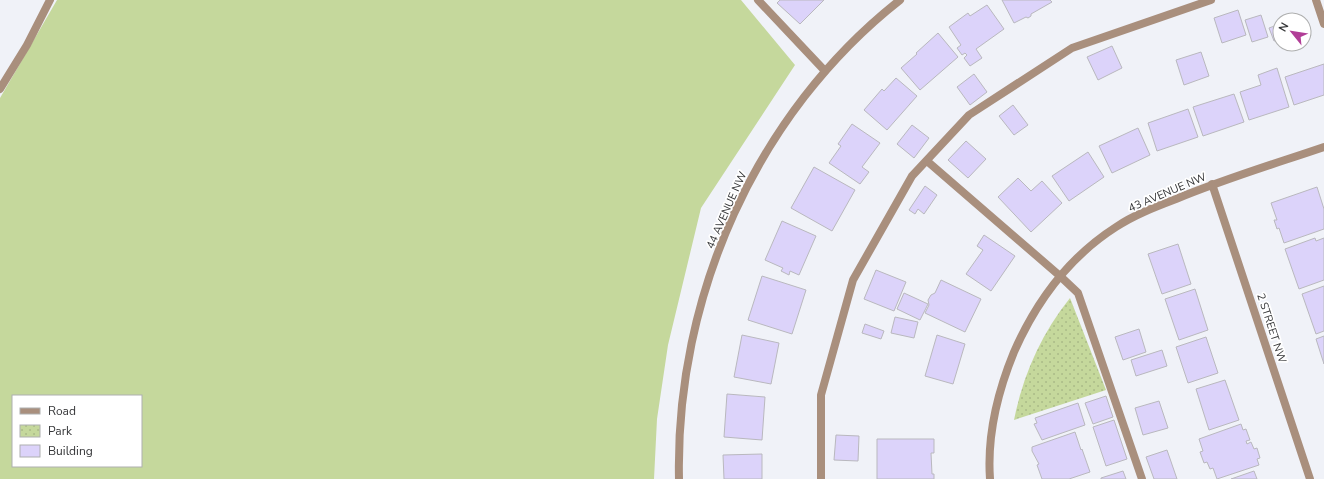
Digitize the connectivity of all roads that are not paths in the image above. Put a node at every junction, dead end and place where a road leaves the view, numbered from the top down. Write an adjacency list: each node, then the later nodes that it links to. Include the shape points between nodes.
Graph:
1 (50, 0): 8 (street)
2 (758, 0): 7 (street)
3 (900, 0): 7 (street, 44 AVENUE NW)
4 (1211, 0): 10 (street, via 1072,48 969,115)
5 (1316, 0): 6 (street)
6 (1324, 24)
7 (825, 71): 13 (street, 44 AVENUE NW, via 775,138 747,186 719,250 701,303 690,351 680,423)
8 (0, 89)
9 (1324, 147): 11 (street, 43 AVENUE NW)
10 (927, 161): 12 (street); 14 (street, via 912,176 853,280 821,395)
11 (1212, 184): 12 (street, 43 AVENUE NW, via 1136,215 1096,242); 17 (street, 2 STREET NW)
12 (1060, 276): 15 (street, 43 AVENUE NW, via 1031,318 1009,364 994,419); 16 (street, via 1078,293)
13 (679, 479)
14 (821, 479)
15 (990, 479)
16 (1142, 479)
17 (1310, 479)

